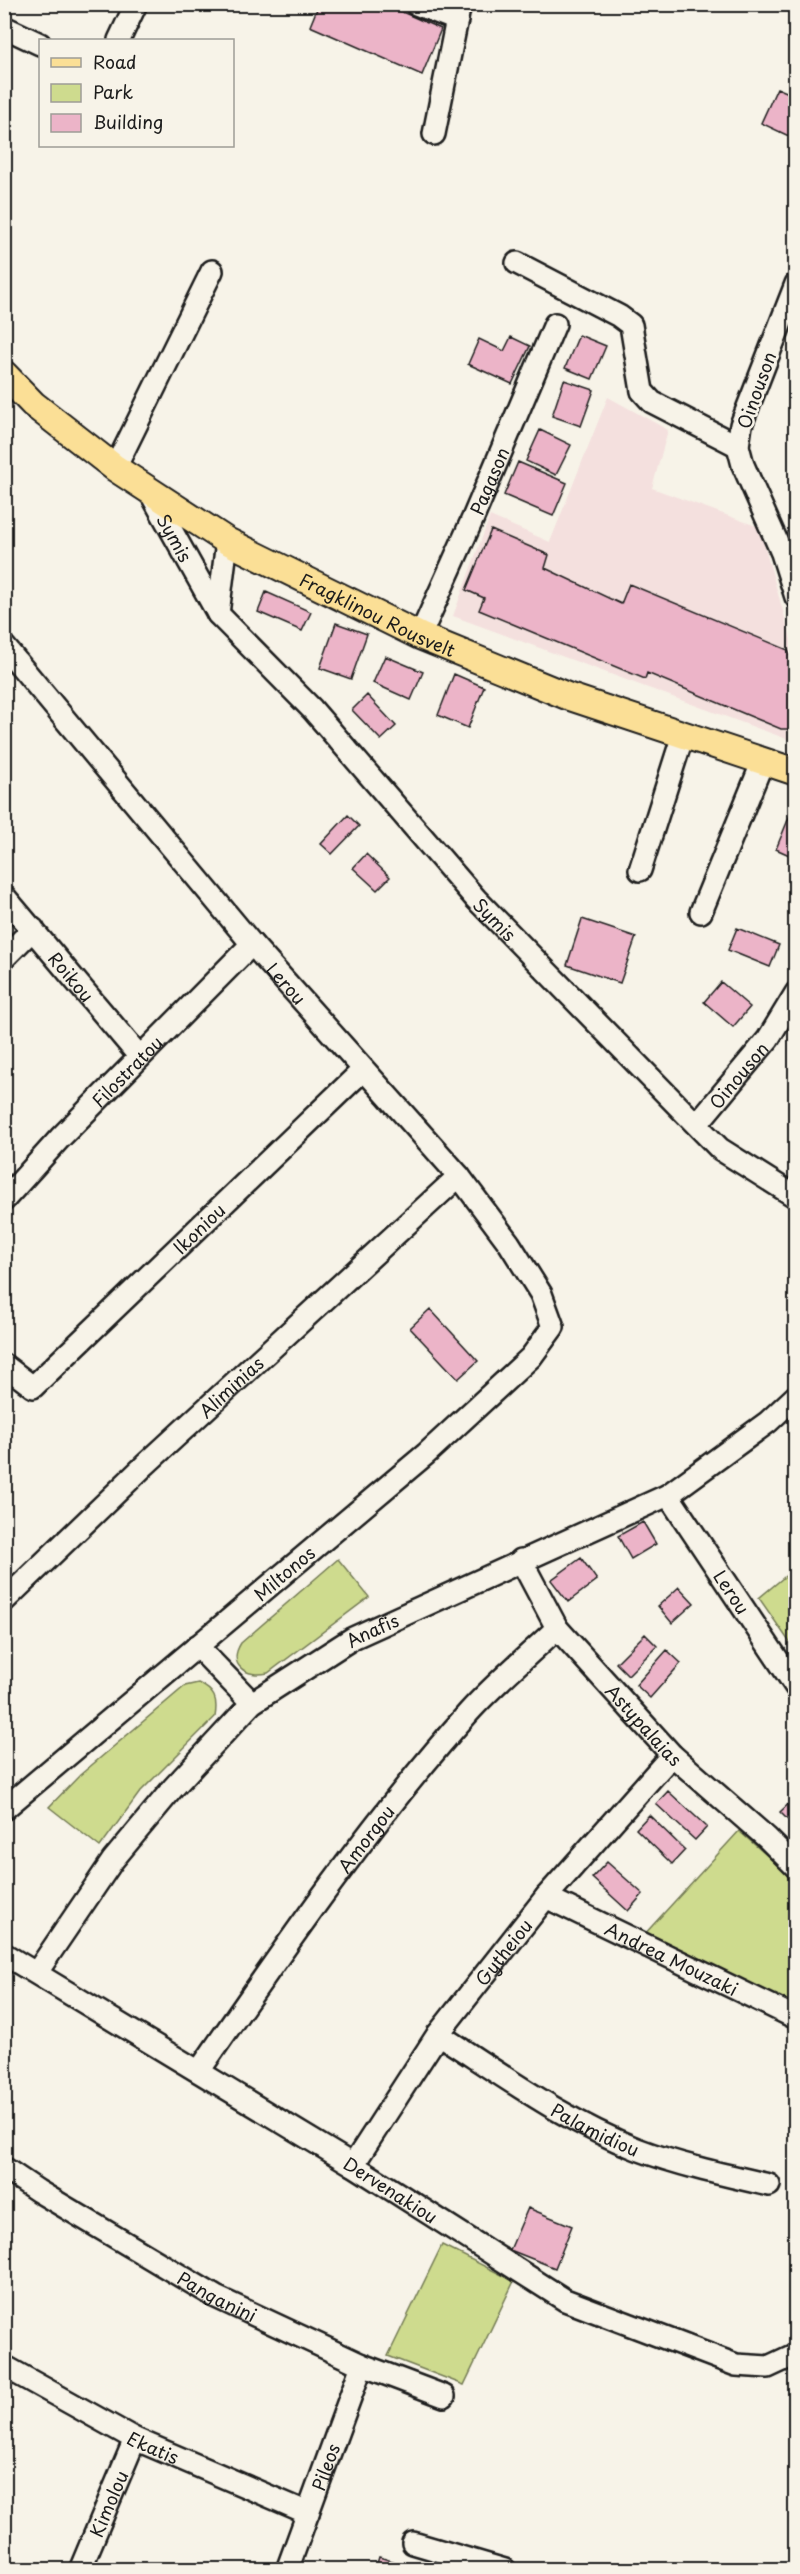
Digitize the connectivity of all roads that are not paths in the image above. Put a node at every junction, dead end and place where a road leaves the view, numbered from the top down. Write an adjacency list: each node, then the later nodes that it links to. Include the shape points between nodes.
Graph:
1 (136, 4): 5 (street)
2 (416, 4): 3 (street)
3 (458, 12): 7 (street)
4 (4, 27): 6 (street)
5 (119, 39)
6 (39, 44)
7 (434, 134)
8 (517, 263): 13 (street, via 631,325 642,391 652,402)
9 (212, 271): 14 (street)
10 (795, 284): 13 (street, Oinouson, via 741,425)
11 (555, 324): 19 (street, Pagason)
12 (4, 374): 14 (main road, Fragklinou Rousvelt, via 33,404)
13 (738, 446): 17 (street, Oinouson, via 742,465 782,553)
14 (115, 468): 15 (main road, Fragklinou Rousvelt)
15 (150, 492): 16 (main road, Fragklinou Rousvelt); 18 (street, Symis)
16 (227, 541): 18 (street, Symis); 19 (main road, Fragklinou Rousvelt)
17 (795, 597)
18 (218, 614): 33 (street, Symis, via 312,709 476,899)
19 (420, 636): 21 (main road, Fragklinou Rousvelt, via 567,696)
20 (4, 646): 28 (street, Lerou)
21 (683, 735): 22 (main road, Fragklinou Rousvelt); 24 (street)
22 (763, 761): 23 (main road, Fragklinou Rousvelt); 26 (street)
23 (795, 772)
24 (639, 870)
25 (4, 896): 27 (street, Roikou)
26 (701, 912)
27 (33, 929): 29 (street); 31 (street, Roikou)
28 (252, 944): 31 (street, Filostratou); 32 (street, Lerou)
29 (4, 958)
30 (792, 1006): 33 (street, Oinouson)
31 (140, 1057): 36 (street, Filostratou)
32 (363, 1070): 34 (street, Lerou); 38 (street, Ikoniou, via 33,1387)
33 (697, 1124): 35 (street, Symis, via 720,1149)
34 (459, 1176): 37 (street, Lerou, via 510,1243 540,1294); 42 (street, Aliminias, via 145,1465)
35 (795, 1197)
36 (4, 1200)
37 (553, 1327): 44 (street, Miltonos, via 531,1357 426,1454)
38 (4, 1365)
39 (795, 1396): 40 (street, Anafis, via 768,1422)
40 (668, 1495): 41 (street, Anafis); 45 (street, Lerou)
41 (521, 1560): 43 (street, Astypalaias); 46 (street, Anafis, via 353,1638)
42 (4, 1601)
43 (557, 1628): 47 (street, Astypalaias); 55 (street, Amorgou, via 470,1711 359,1846)
44 (198, 1646): 46 (street); 48 (street, Miltonos)
45 (795, 1687)
46 (252, 1703): 52 (street, Anafis, via 172,1788 113,1860)
47 (672, 1755): 49 (street, Astypalaias); 50 (street, Gytheiou)
48 (6, 1804)
49 (795, 1867)
50 (546, 1897): 53 (street, Andrea Mouzaki); 54 (street, Gytheiou)
51 (4, 1954): 52 (street, Dervenakiou)
52 (37, 1972): 55 (street, Dervenakiou)
53 (795, 2018)
54 (438, 2034): 56 (street, Gytheiou); 58 (street, Palamidiou, via 560,2112 636,2149)
55 (199, 2071): 56 (street, Dervenakiou)
56 (354, 2165): 59 (street, Dervenakiou, via 565,2300 736,2366 768,2367)
57 (4, 2168): 60 (street, Panganini, via 216,2297)
58 (769, 2185)
59 (795, 2354)
60 (362, 2365): 62 (street, Panganini); 64 (street, Pileos)
61 (4, 2366): 63 (street, Ekatis)
62 (444, 2396)
63 (135, 2439): 64 (street, Ekatis); 66 (street, Kimolou)
64 (309, 2513): 67 (street, Pileos)
65 (413, 2544): 68 (street)
66 (80, 2570)
67 (287, 2570)
68 (506, 2570)

